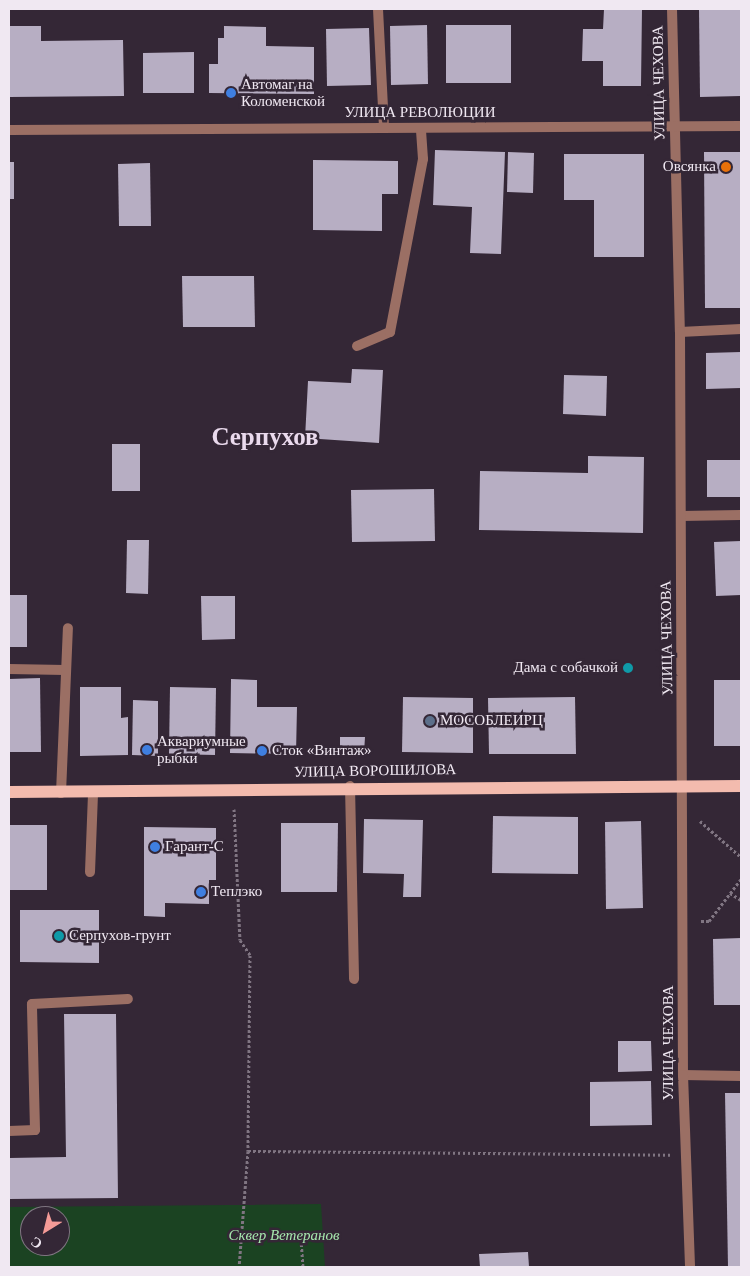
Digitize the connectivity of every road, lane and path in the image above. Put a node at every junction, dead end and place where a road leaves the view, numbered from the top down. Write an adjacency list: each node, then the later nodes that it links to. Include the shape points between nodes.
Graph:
1 (378, 9): 5 (street)
2 (672, 9): 3 (street, УЛИЦА ЧЕХОВА)
3 (675, 126): 4 (street, УЛИЦА РЕВОЛЮЦИИ); 6 (street, УЛИЦА РЕВОЛЮЦИИ); 9 (street, УЛИЦА ЧЕХОВА)
4 (741, 126)
5 (384, 128): 6 (street, УЛИЦА РЕВОЛЮЦИИ); 7 (street, УЛИЦА РЕВОЛЮЦИИ)
6 (421, 128): 10 (street, via 423,159 390,332)
7 (9, 130)
8 (741, 329): 9 (street)
9 (680, 332): 12 (street, УЛИЦА ЧЕХОВА)
10 (357, 346)
11 (741, 515): 12 (street)
12 (681, 516): 17 (street, УЛИЦА ЧЕХОВА)
13 (68, 628): 15 (street)
14 (9, 669): 15 (street)
15 (65, 670): 21 (street)
16 (350, 786): 17 (main road, УЛИЦА ВОРОШИЛОВА); 19 (main road, УЛИЦА ВОРОШИЛОВА); 30 (street)
17 (684, 786): 18 (main road, УЛИЦА ВОРОШИЛОВА); 32 (street, УЛИЦА ЧЕХОВА)
18 (741, 786)
19 (233, 789): 22 (main road, УЛИЦА ВОРОШИЛОВА); 35 (path, via 240,940 250,955)
20 (9, 792): 21 (main road, УЛИЦА ВОРОШИЛОВА)
21 (61, 792): 22 (main road, УЛИЦА ВОРОШИЛОВА)
22 (93, 793): 25 (street)
23 (700, 821): 24 (path)
24 (741, 856)
25 (90, 872)
26 (741, 879): 27 (path)
27 (730, 893): 28 (path); 29 (path, via 709,921)
28 (741, 900)
29 (699, 920)
30 (354, 978)
31 (128, 999): 34 (street, via 32,1004 35,1130)
32 (683, 1075): 33 (street); 36 (street, УЛИЦА ЧЕХОВА)
33 (741, 1076)
34 (9, 1130)
35 (248, 1151): 36 (path); 38 (path)
36 (686, 1155): 40 (street, УЛИЦА ЧЕХОВА)
37 (301, 1239): 39 (path)
38 (239, 1267)
39 (303, 1267)
40 (690, 1267)

